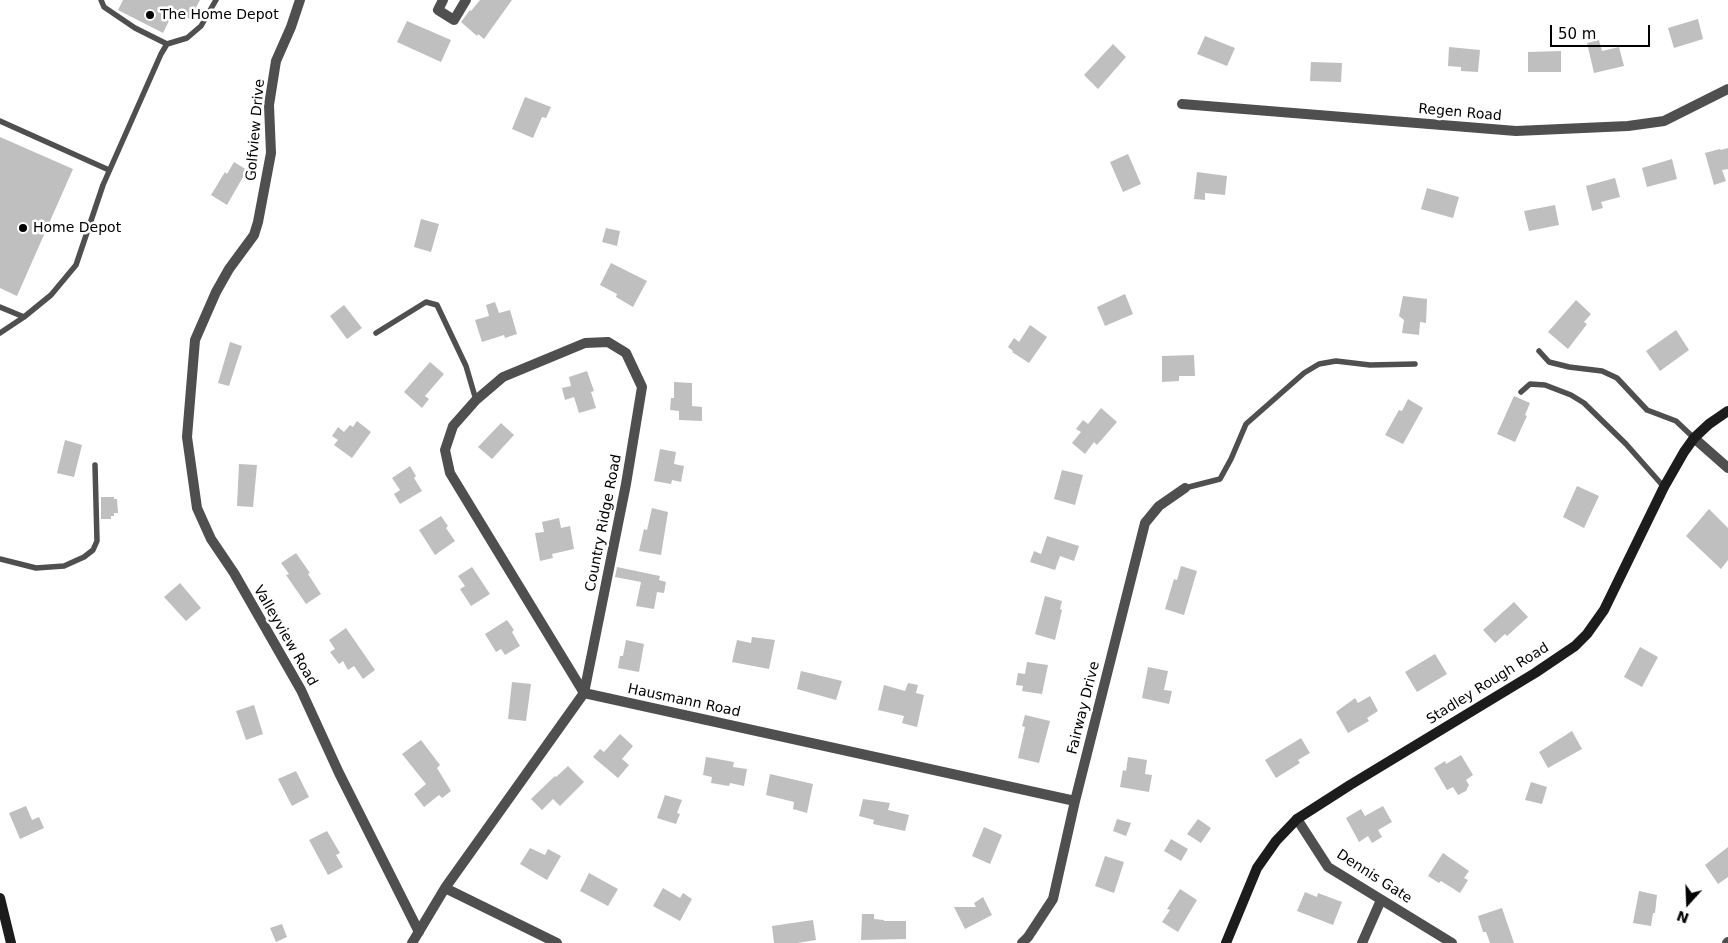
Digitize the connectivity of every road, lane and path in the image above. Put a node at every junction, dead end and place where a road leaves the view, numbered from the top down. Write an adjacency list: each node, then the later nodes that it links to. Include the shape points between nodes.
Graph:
1 (101, 0): 6 (lane, via 104,7 135,28)
2 (216, 0): 6 (lane, via 201,26 188,38)
3 (300, 0): 15 (street, Golfview Drive, via 276,61 269,106 270,153 254,235 216,292)
4 (443, 0): 5 (street, via 438,10 454,20)
5 (466, 0)
6 (168, 44): 10 (lane)
7 (1728, 89): 8 (street, Regen Road, via 1664,121 1628,126 1516,131)
8 (1182, 104)
9 (0, 121): 10 (lane)
10 (109, 170): 12 (lane, via 76,265 51,295)
11 (0, 307): 12 (lane)
12 (24, 317): 13 (lane)
13 (0, 333)
14 (376, 333): 19 (lane, via 426,302 438,305 466,366)
15 (195, 340): 33 (street, Valleyview Road, via 187,437 198,508 211,539 301,690)
16 (1539, 351): 21 (lane, via 1549,362 1602,371 1617,378 1647,410 1676,421)
17 (1415, 364): 25 (lane, via 1370,365 1336,361 1319,364 1246,424 1220,479)
18 (1521, 392): 24 (lane, via 1530,384 1545,385 1584,403)
19 (476, 400): 27 (street, Country Ridge Road, via 453,426 446,450 450,473); 27 (street, Country Ridge Road, via 503,378 585,343 608,342 626,353 642,387)
20 (1728, 411): 21 (main road, Stadley Rough Road)
21 (1694, 438): 23 (street); 24 (main road, Stadley Rough Road)
22 (95, 465): 26 (lane, via 96,541 93,550 64,566 36,568)
23 (1728, 468)
24 (1664, 487): 29 (main road, Stadley Rough Road, via 1604,610 1575,646)
25 (1185, 488): 28 (street, Fairway Drive, via 1159,506 1145,523)
26 (0, 558)
27 (584, 693): 28 (street, Hausmann Road); 30 (street)
28 (1075, 802): 37 (street, Fairway Drive, via 1053,899)
29 (1297, 819): 32 (street, Dennis Gate, via 1328,867); 38 (main road, Stadley Rough Road, via 1257,868)
30 (445, 888): 33 (street); 36 (street)
31 (0, 898): 34 (main road)
32 (1381, 900): 39 (street); 40 (street, Dennis Gate)
33 (419, 932): 35 (street)
34 (11, 943)
35 (412, 943)
36 (558, 943)
37 (1022, 943)
38 (1226, 943)
39 (1362, 943)
40 (1452, 943)

